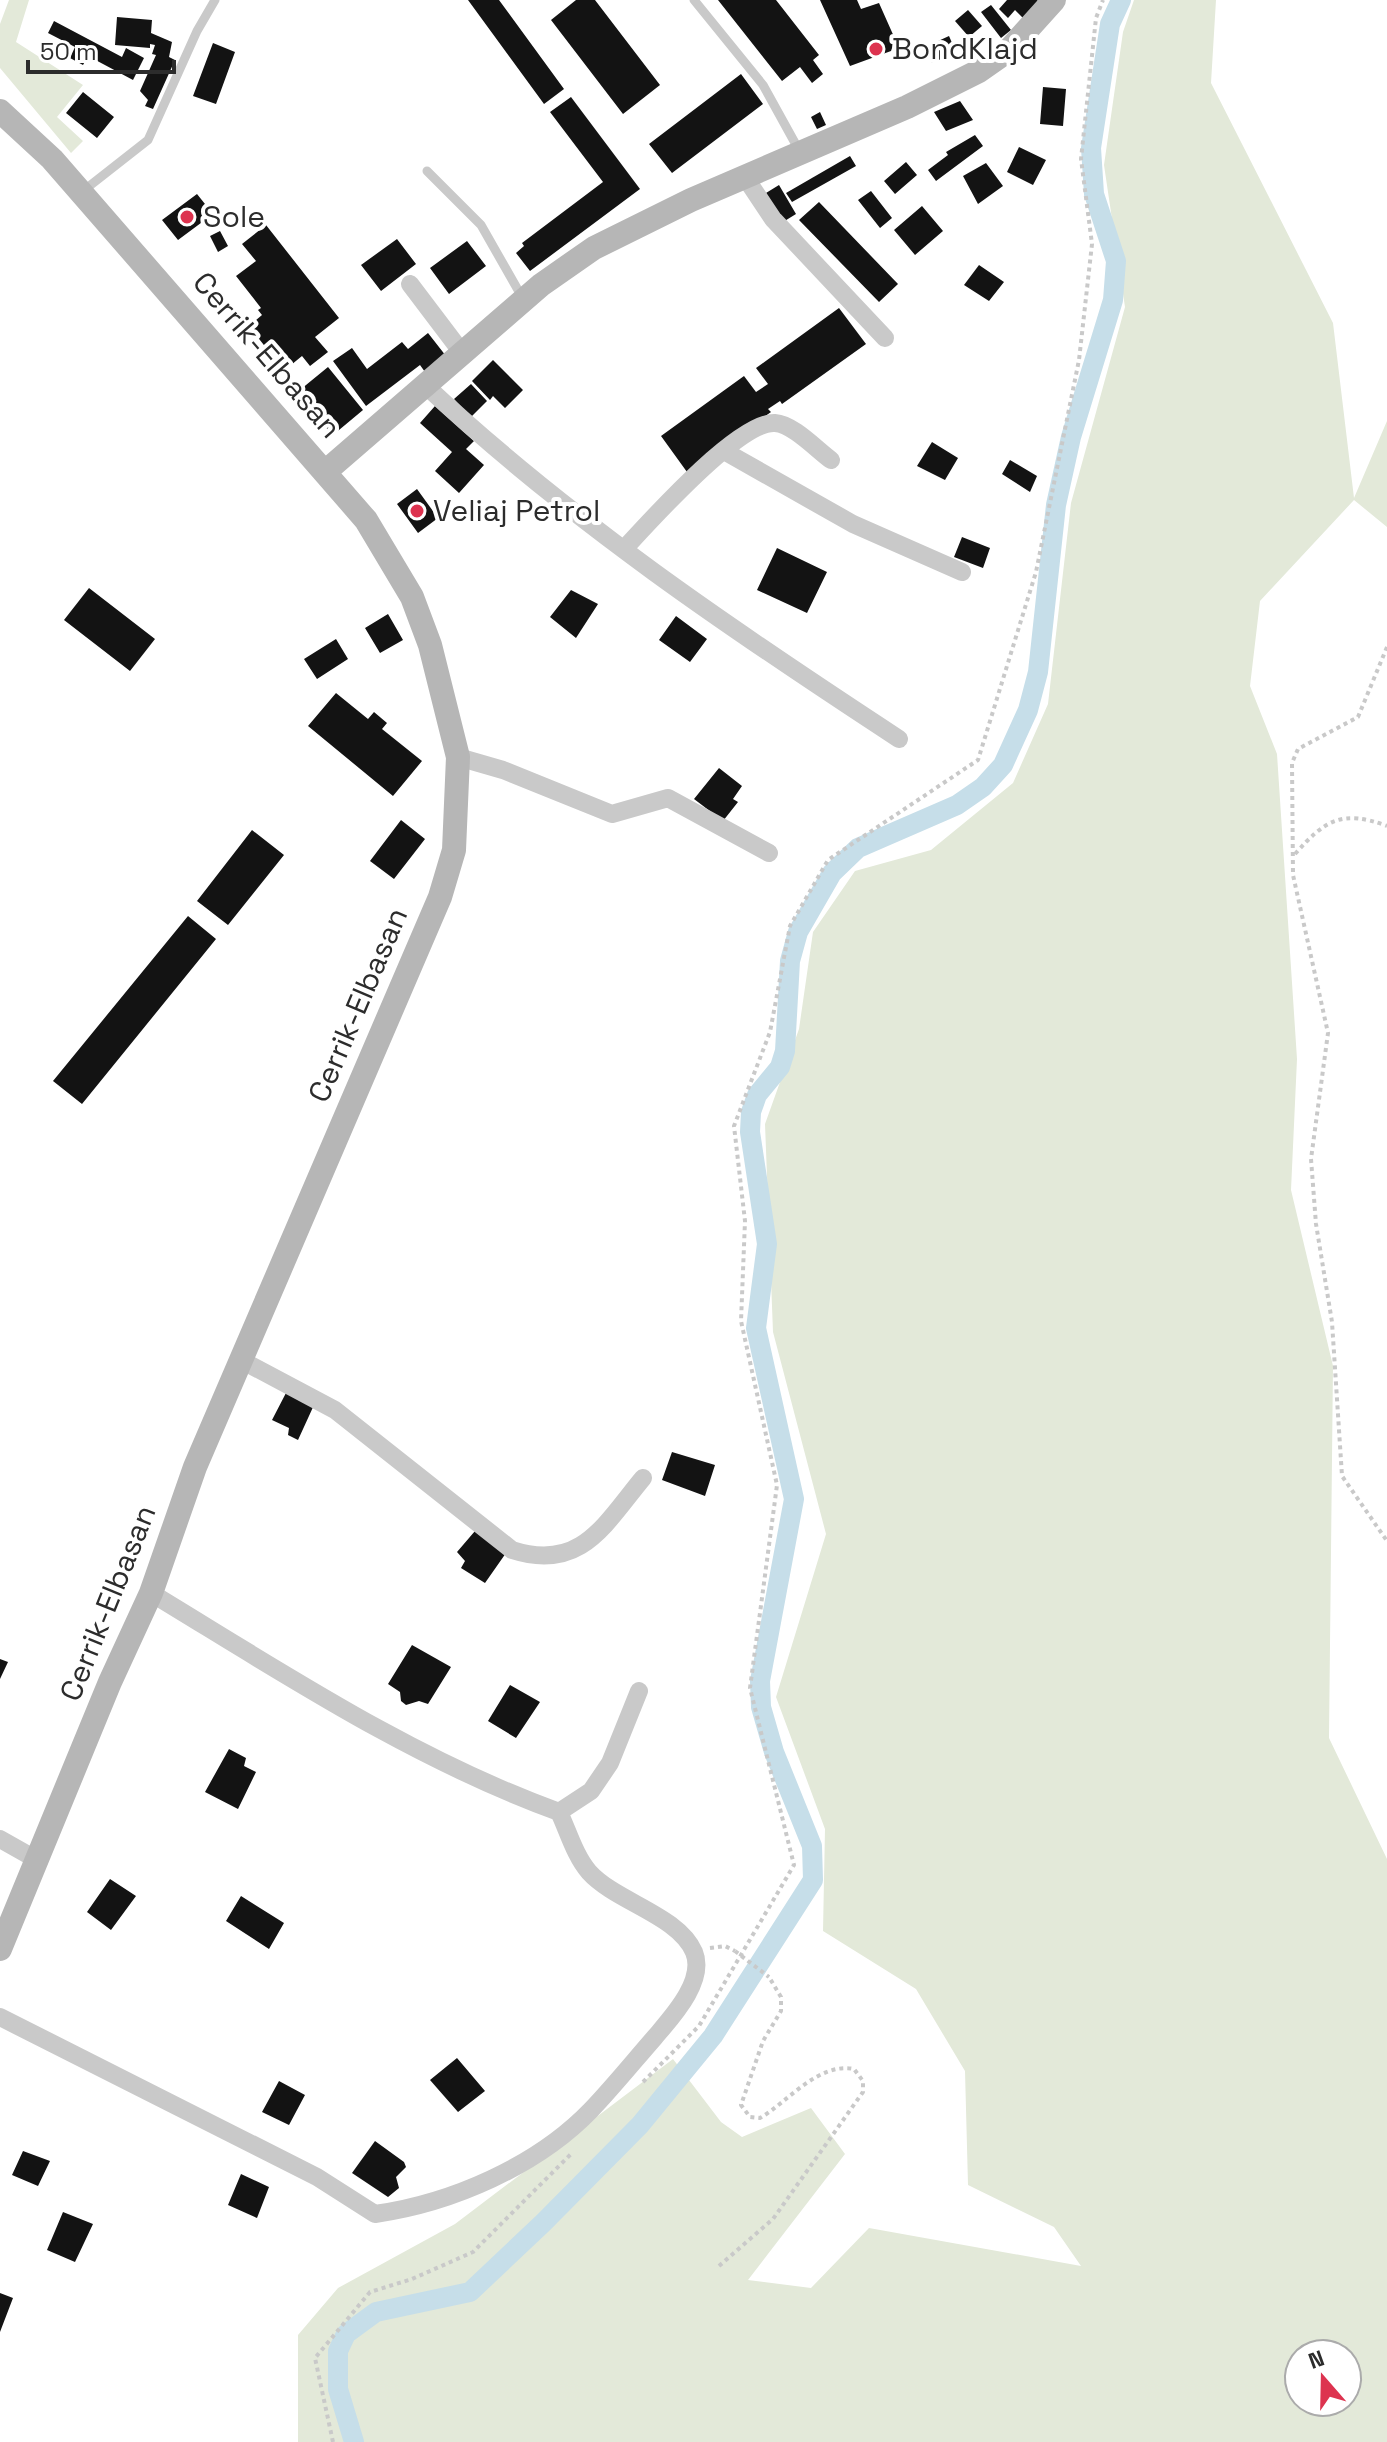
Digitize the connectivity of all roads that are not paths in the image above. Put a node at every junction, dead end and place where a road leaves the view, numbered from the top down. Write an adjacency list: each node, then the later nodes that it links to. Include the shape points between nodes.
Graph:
1 (215, 0): 8 (lane, via 148,140)
2 (694, 0): 5 (lane, via 763,85)
3 (1054, 0): 5 (main road, via 1009,50 979,71)
4 (0, 111): 8 (main road, Cerrik-Elbasan)
5 (800, 152): 7 (main road)
6 (427, 171): 10 (lane, via 481,225)
7 (745, 177): 10 (main road, via 594,248); 11 (street, via 773,219)
8 (80, 193): 16 (main road, Cerrik-Elbasan)
9 (410, 284): 12 (street)
10 (524, 300): 12 (main road)
11 (885, 338)
12 (463, 354): 13 (main road)
13 (425, 385): 16 (main road); 17 (street, via 487,443)
14 (724, 451): 15 (street, via 762,426 778,423); 17 (street); 18 (street, via 853,524)
15 (831, 460)
16 (325, 472): 20 (main road, Cerrik-Elbasan, via 366,520 412,597 448,706)
17 (625, 548): 19 (street, via 750,641)
18 (962, 572)
19 (899, 739)
20 (458, 757): 21 (street, via 612,814 668,798); 22 (main road, Cerrik-Elbasan, via 454,850 440,897)
21 (769, 853)
22 (241, 1360): 23 (street, via 335,1410 512,1550 537,1558 572,1552 591,1541); 24 (main road, Cerrik-Elbasan, via 195,1467)
23 (643, 1478)
24 (151, 1593): 26 (street, via 342,1709); 28 (main road, Cerrik-Elbasan)
25 (639, 1691): 26 (street, via 610,1763 591,1791)
26 (559, 1812): 30 (street, via 588,1871 684,1937 696,1960 680,2008 590,2111 540,2151 477,2185 375,2214 305,2171)
27 (0, 1839): 28 (street)
28 (39, 1861): 29 (main road, Cerrik-Elbasan)
29 (0, 1949)
30 (0, 2017)

